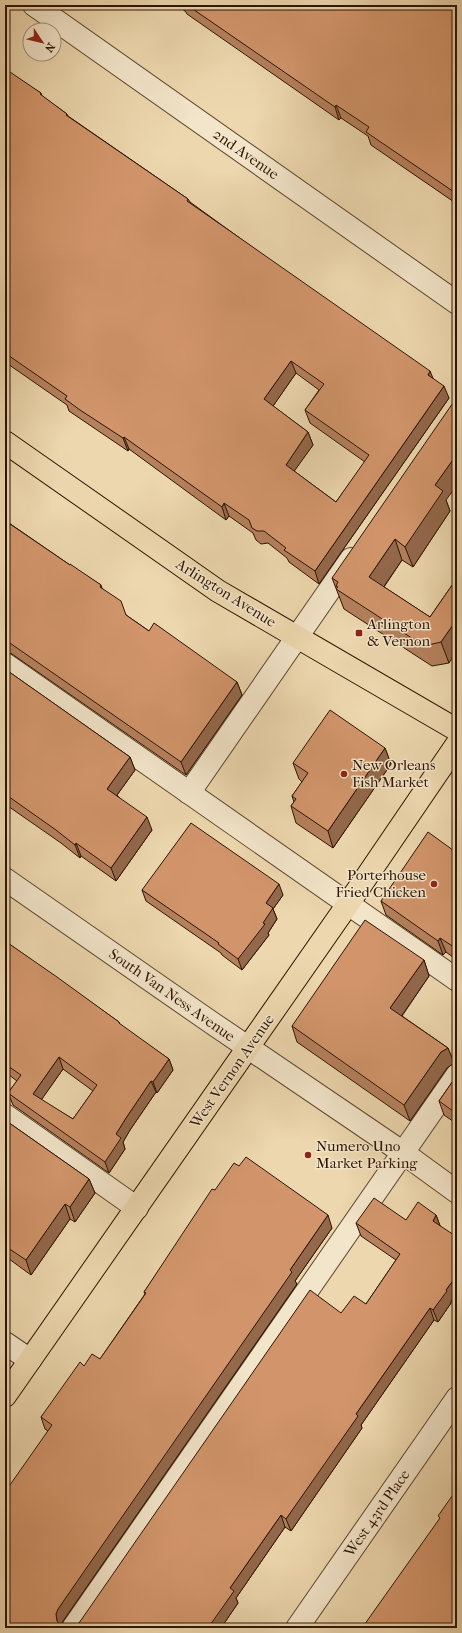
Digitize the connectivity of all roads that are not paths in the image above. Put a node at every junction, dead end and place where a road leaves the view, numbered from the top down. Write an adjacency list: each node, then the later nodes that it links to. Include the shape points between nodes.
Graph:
1 (34, 5): 2 (street, 2nd Avenue)
2 (457, 303)
3 (5, 442): 5 (main road, Arlington Avenue, via 218,591)
4 (364, 541): 5 (street)
5 (297, 637): 7 (main road, Arlington Avenue); 9 (street)
6 (5, 664): 9 (street)
7 (457, 730)
8 (457, 744): 11 (main road, West Vernon Avenue)
9 (189, 793): 11 (street)
10 (5, 879): 13 (street, South Van Ness Avenue)
11 (348, 904): 12 (street); 13 (main road, West Vernon Avenue)
12 (457, 980)
13 (248, 1048): 16 (street, South Van Ness Avenue); 18 (main road, West Vernon Avenue)
14 (457, 1075): 16 (street)
15 (5, 1115): 18 (street)
16 (402, 1152): 17 (street, South Van Ness Avenue); 23 (street)
17 (457, 1192)
18 (137, 1208): 20 (main road, West Vernon Avenue)
19 (5, 1343): 20 (street)
20 (30, 1360): 21 (main road, West Vernon Avenue)
21 (5, 1396)
22 (457, 1398): 24 (street, West 43rd Place)
23 (73, 1628)
24 (297, 1628)

